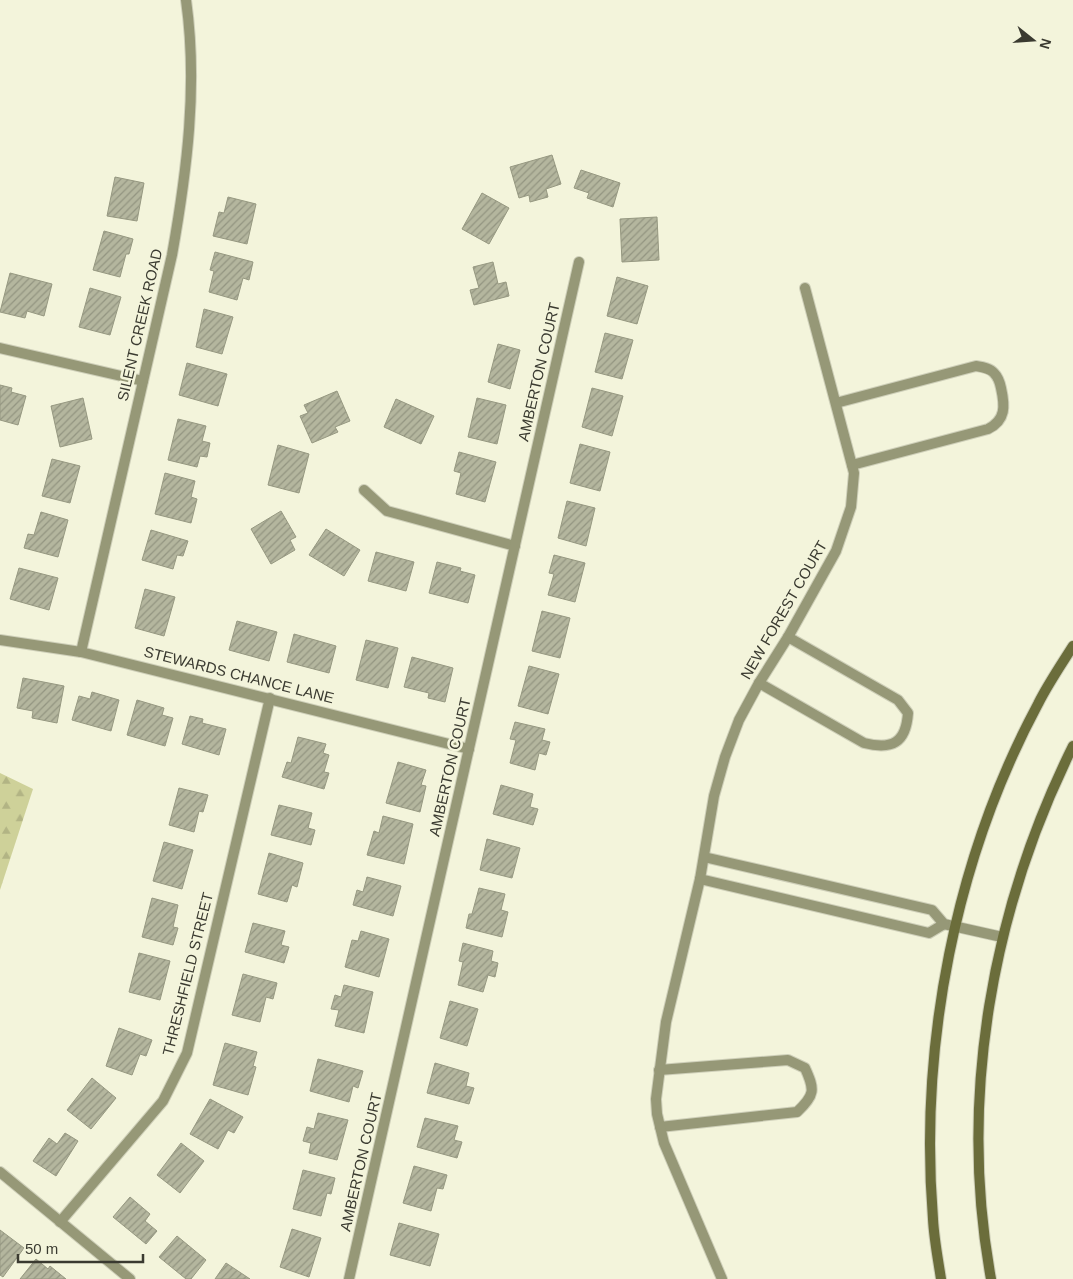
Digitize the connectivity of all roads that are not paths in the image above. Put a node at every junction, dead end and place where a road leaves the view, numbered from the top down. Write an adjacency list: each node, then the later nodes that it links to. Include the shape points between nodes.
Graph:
1 (186, 0): 5 (street, SILENT CREEK ROAD, via 191,84 188,142 172,255)
2 (579, 262): 9 (street, AMBERTON COURT)
3 (805, 288): 6 (street, NEW FOREST COURT)
4 (0, 348): 5 (street)
5 (143, 381): 13 (street, SILENT CREEK ROAD)
6 (836, 403): 7 (street, NEW FOREST COURT); 7 (street, via 976,366 994,373 1002,390 1004,411 996,425 988,430)
7 (852, 465): 10 (street, NEW FOREST COURT, via 854,488 845,528 826,570)
8 (364, 490): 9 (street, via 387,512)
9 (515, 546): 17 (street, AMBERTON COURT)
10 (788, 637): 14 (street, NEW FOREST COURT); 14 (street, via 898,700 908,713 903,734 896,743 881,747 864,743)
11 (0, 640): 13 (street, STEWARDS CHANCE LANE)
12 (1073, 646): 21 (street, via 1038,704 997,794 983,830)
13 (80, 652): 15 (street, STEWARDS CHANCE LANE)
14 (759, 683): 18 (street, NEW FOREST COURT, via 725,757 714,796)
15 (270, 698): 17 (street, STEWARDS CHANCE LANE); 26 (street, THRESHFIELD STREET, via 187,1053 163,1100)
16 (1073, 746): 22 (street, via 1036,828)
17 (469, 749): 28 (street, AMBERTON COURT)
18 (704, 856): 19 (street, NEW FOREST COURT); 20 (street, via 932,910)
19 (700, 879): 20 (street, via 929,933); 23 (street, NEW FOREST COURT, via 666,1022)
20 (944, 924): 21 (street)
21 (956, 927): 22 (street); 30 (street, via 937,1025 931,1130 933,1220)
22 (1002, 937): 31 (street, via 987,1021 977,1141 980,1198)
23 (659, 1070): 24 (street, NEW FOREST COURT, via 656,1099); 24 (street, via 788,1060 805,1068 812,1092 810,1100 797,1112)
24 (660, 1127): 29 (street, NEW FOREST COURT)
25 (0, 1172): 26 (street)
26 (60, 1222): 27 (street)
27 (130, 1279)
28 (349, 1279)
29 (722, 1279)
30 (941, 1279)
31 (991, 1279)

